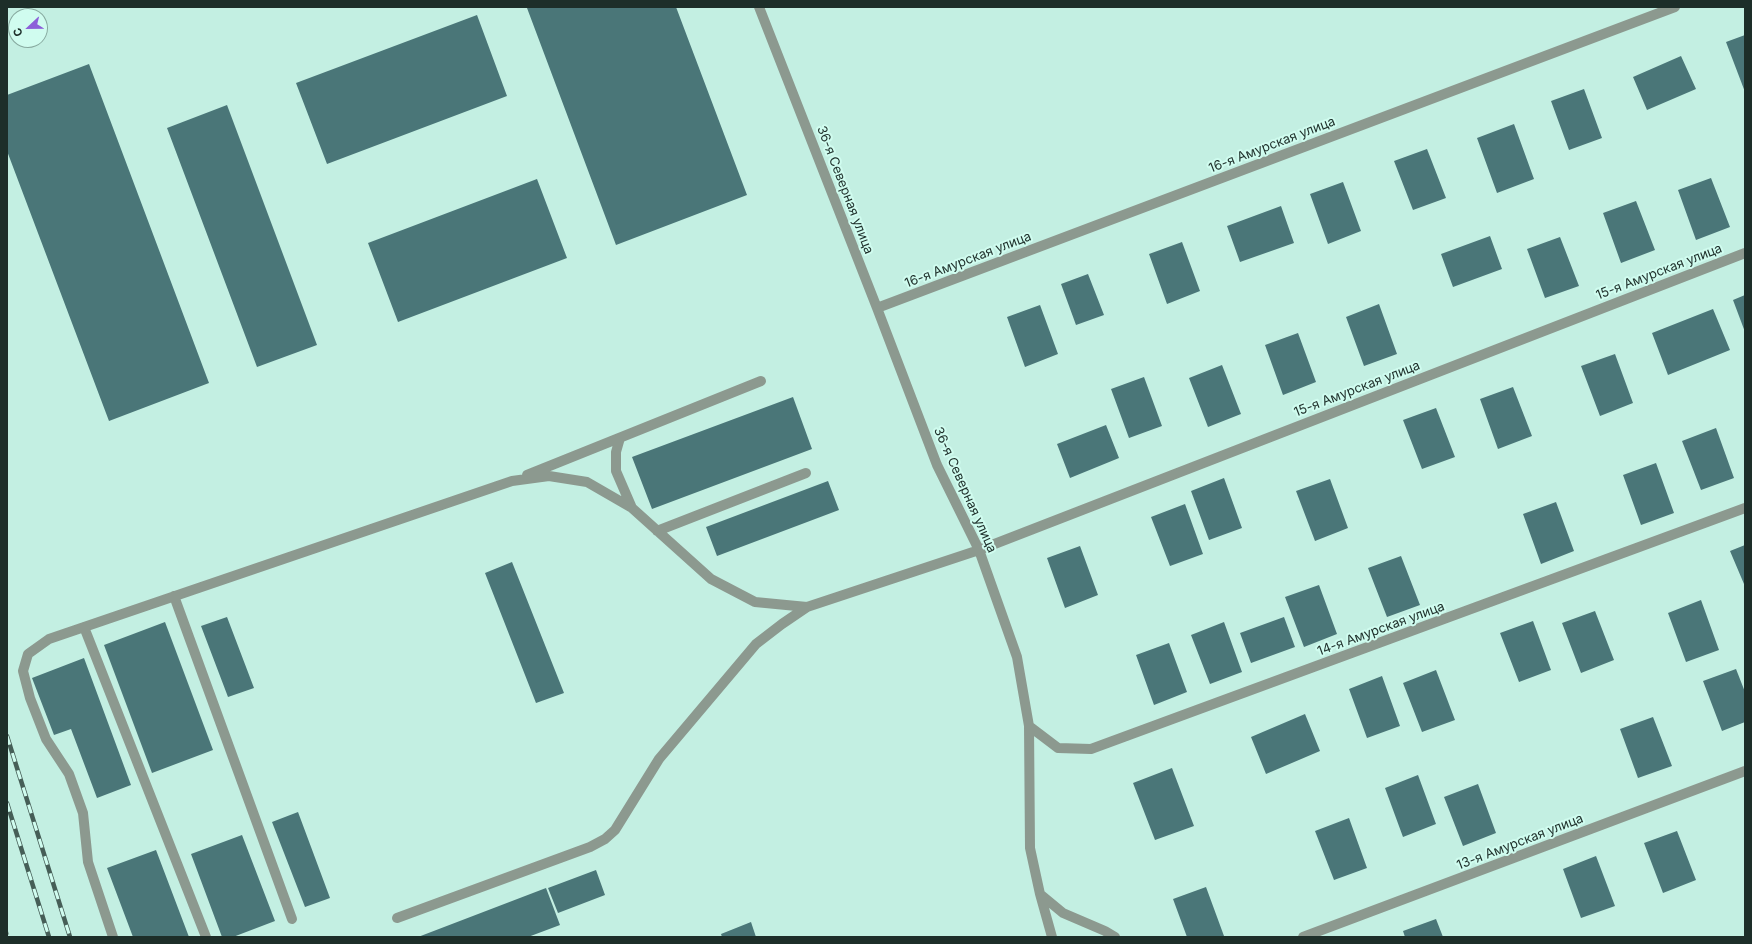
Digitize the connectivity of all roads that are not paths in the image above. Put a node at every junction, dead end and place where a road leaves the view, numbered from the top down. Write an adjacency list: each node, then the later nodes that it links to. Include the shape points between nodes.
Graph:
1 (759, 7): 4 (street, 36-я Северная улица)
2 (1675, 7): 4 (street, 16-я Амурская улица)
3 (1745, 253): 12 (street, 15-я Амурская улица)
4 (877, 308): 12 (street, 36-я Северная улица, via 937,465)
5 (761, 381): 6 (street)
6 (620, 438): 8 (street); 9 (street, via 616,452 616,471)
7 (806, 473): 11 (street)
8 (512, 481): 9 (street, via 549,476 587,482); 13 (street)
9 (632, 508): 11 (street)
10 (1745, 508): 16 (street, 14-я Амурская улица, via 1091,749 1058,748)
11 (657, 531): 14 (street, via 711,579 755,602)
12 (979, 550): 14 (street, 15-я Амурская улица); 16 (street, 36-я Северная улица, via 1017,656)
13 (174, 596): 15 (street); 20 (street)
14 (807, 608): 19 (street, via 756,644 659,759 615,830 606,839)
15 (84, 627): 21 (street, via 49,639 28,654 23,671 30,698 46,739 69,774 83,813 88,862); 22 (street)
16 (1030, 726): 18 (street, 36-я Северная улица, via 1030,848)
17 (1745, 771): 25 (street, 13-я Амурская улица)
18 (1040, 894): 23 (street, 36-я Северная улица); 24 (street, via 1063,913)
19 (397, 918)
20 (292, 919)
21 (113, 937)
22 (206, 937)
23 (1052, 937)
24 (1116, 937)
25 (1303, 937)

